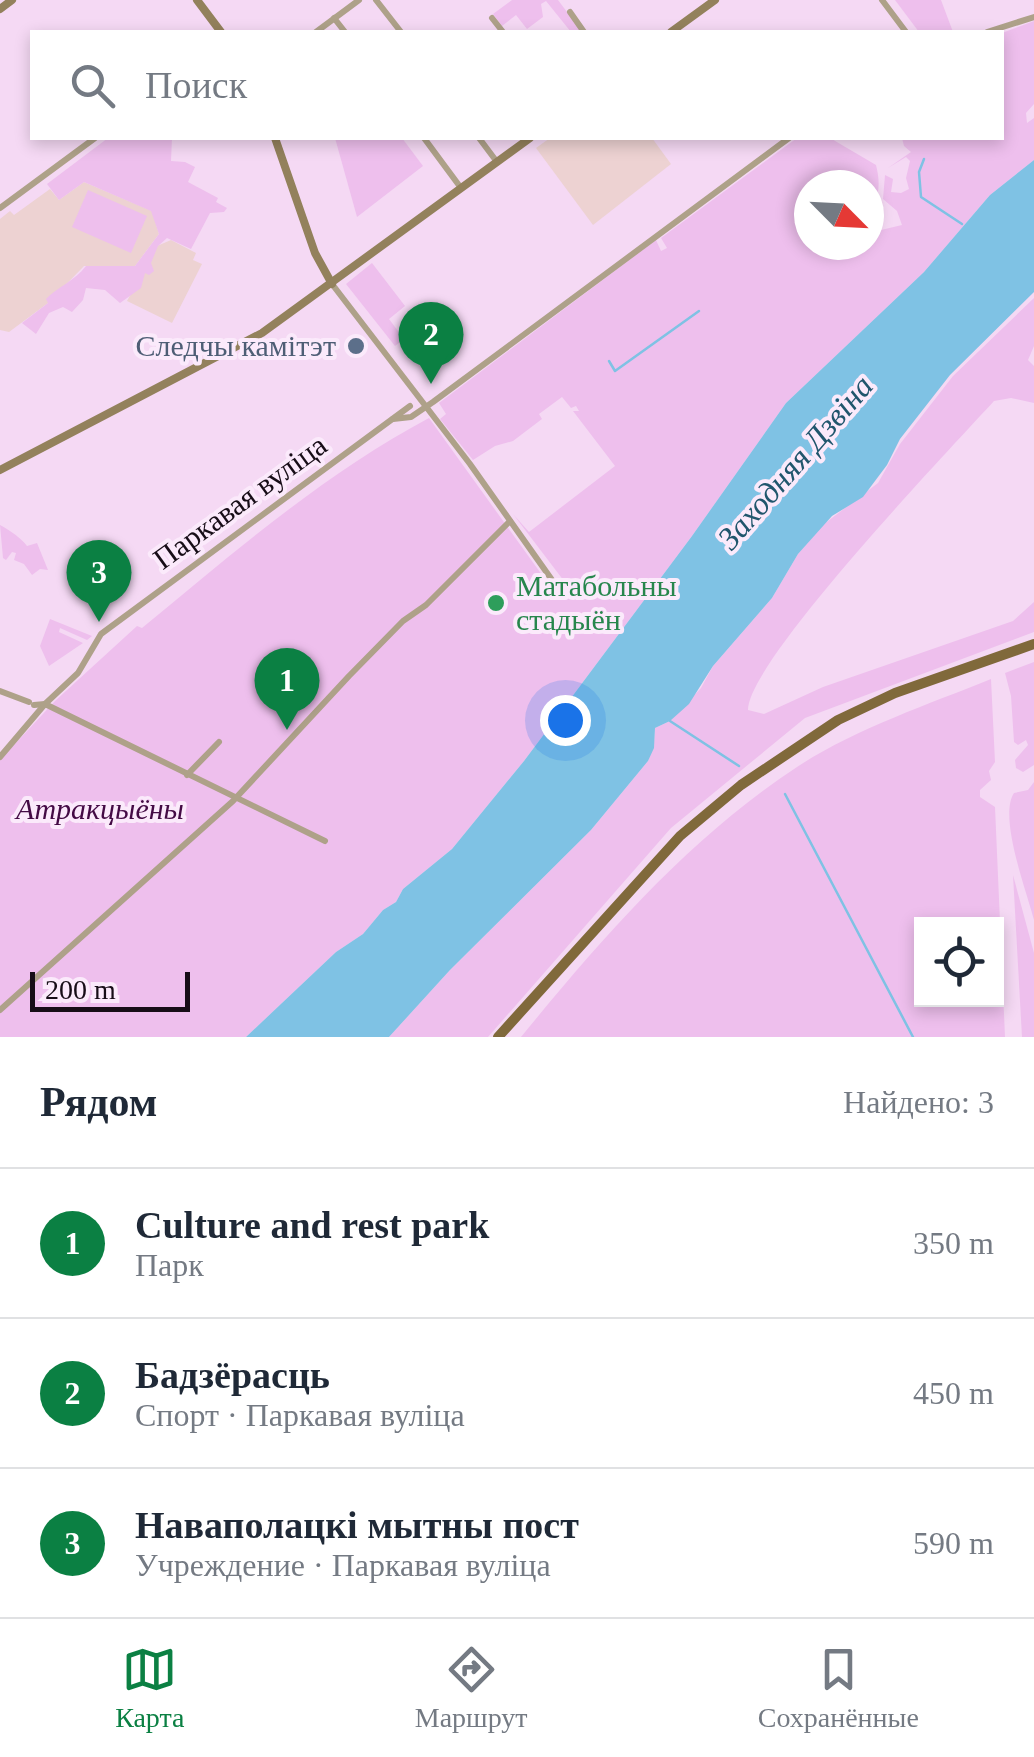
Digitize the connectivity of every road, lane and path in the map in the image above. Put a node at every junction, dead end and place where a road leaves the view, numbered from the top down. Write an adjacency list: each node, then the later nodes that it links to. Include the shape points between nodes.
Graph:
1 (9, 0): 7 (main road)
2 (197, 0): 12 (main road)
3 (358, 0): 10 (street)
4 (376, 0): 15 (street)
5 (715, 0): 18 (main road)
6 (882, 0): 19 (street)
7 (0, 9)
8 (570, 12): 17 (street)
9 (1034, 17): 20 (street)
10 (334, 18): 13 (street); 14 (street)
11 (492, 18): 16 (street)
12 (219, 30)
13 (319, 30)
14 (343, 30)
15 (398, 30)
16 (501, 30)
17 (583, 30)
18 (675, 30)
19 (904, 30)
20 (993, 30)
21 (92, 140): 29 (street)
22 (276, 140): 30 (main road)
23 (425, 140): 28 (street)
24 (480, 140): 27 (street)
25 (527, 140): 27 (main road)
26 (786, 140): 32 (street, Паркавая вуліца)
27 (497, 162): 28 (main road)
28 (461, 188): 30 (main road)
29 (0, 208)
30 (332, 284): 32 (street); 34 (main road, via 262,334)
31 (410, 406): 33 (street, Паркавая вуліца)
32 (426, 407): 33 (street, Паркавая вуліца); 35 (street)
33 (392, 420): 39 (street, Паркавая вуліца, via 101,634 78,674)
34 (0, 470)
35 (510, 521): 36 (street); 43 (street, via 362,662)
36 (557, 587)
37 (1034, 644): 46 (main road, via 838,720 741,785 680,836)
38 (0, 691): 39 (street)
39 (45, 704): 41 (street, Паркавая вуліца); 42 (street)
40 (218, 742): 42 (street)
41 (0, 756)
42 (186, 775): 43 (street)
43 (236, 797): 44 (street); 45 (street)
44 (325, 841)
45 (0, 1010)
46 (498, 1037)

